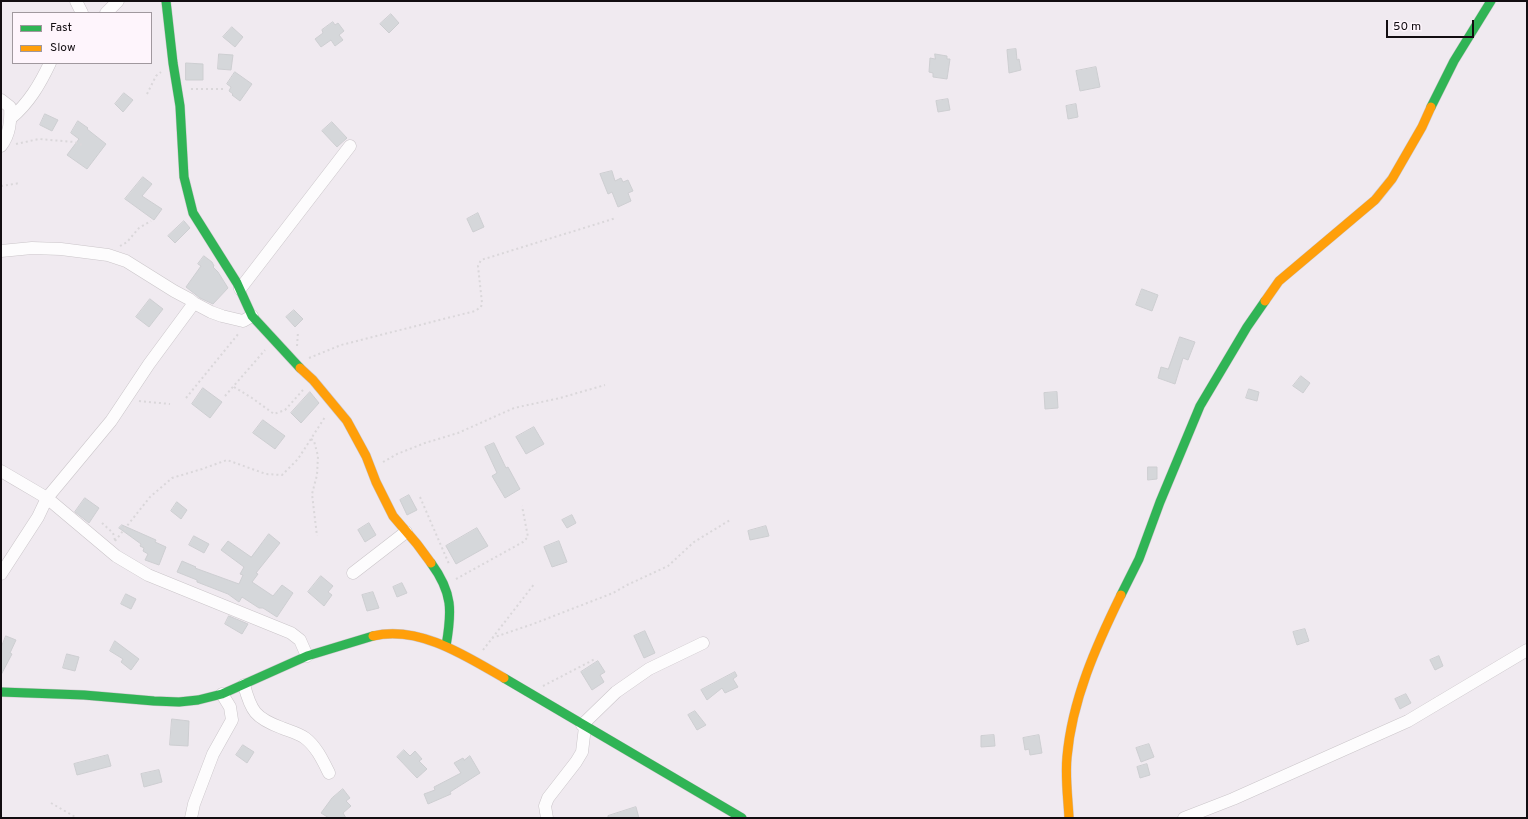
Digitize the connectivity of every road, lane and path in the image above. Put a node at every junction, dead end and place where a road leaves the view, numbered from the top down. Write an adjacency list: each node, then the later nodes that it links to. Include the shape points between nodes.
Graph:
1 (76, 1): 5 (street)
2 (118, 1): 6 (street)
3 (166, 1): 7 (street)
4 (1491, 1): 69 (street, via 1448,72 1422,127 1392,179 1375,200 1279,281 1247,327 1200,406 1139,559 1098,644 1078,701 1067,756)
5 (82, 12)
6 (107, 12)
7 (173, 63): 10 (street); 11 (path, via 156,76)
8 (50, 64): 13 (street, via 33,95)
9 (222, 89): 10 (path)
10 (177, 90): 24 (street, via 184,177 193,213)
11 (147, 94)
12 (1, 100): 13 (street, via 10,107)
13 (11, 118): 16 (street)
14 (16, 144): 15 (path, via 38,139)
15 (82, 145)
16 (1, 146)
17 (350, 146): 24 (street)
18 (20, 183): 19 (path)
19 (1, 186)
20 (616, 218): 28 (path, via 481,260 478,266 482,303 475,311 341,345)
21 (151, 221): 23 (path)
22 (1, 251): 23 (street, via 32,248)
23 (108, 255): 25 (street, via 126,260)
24 (240, 288): 26 (street)
25 (194, 303): 26 (street, via 222,316 244,321); 33 (street)
26 (252, 316): 27 (street); 34 (path)
27 (273, 340): 28 (street); 31 (path)
28 (296, 366): 29 (street)
29 (316, 384): 31 (path, via 304,390 285,410 274,414); 36 (street)
30 (605, 385): 38 (path, via 514,408 458,433 397,454)
31 (234, 387): 32 (path)
32 (225, 396)
33 (126, 398): 35 (path); 41 (street)
34 (186, 398)
35 (170, 404)
36 (333, 404): 37 (path); 38 (street, via 355,435)
37 (311, 439): 44 (path, via 298,460 282,475 266,474 227,460 172,478 150,498 115,541 113,533); 46 (path, via 314,441 318,456 312,494)
38 (372, 468): 45 (street, via 393,516)
39 (1, 471): 41 (street)
40 (420, 497): 49 (path, via 449,561 450,570)
41 (47, 498): 48 (street, via 38,517); 55 (street, via 125,562 197,596 291,633 300,640)
42 (522, 506): 49 (path, via 528,537 523,542)
43 (730, 520): 51 (path, via 694,542 668,566 613,593)
44 (102, 523)
45 (406, 532): 47 (street); 49 (street)
46 (317, 536)
47 (353, 573)
48 (1, 574)
49 (442, 582): 53 (street, via 450,606)
50 (535, 583): 51 (path)
51 (492, 638): 57 (path)
52 (703, 643): 62 (street, via 649,669 616,692)
53 (446, 646): 55 (street, via 403,634 375,635); 57 (street)
54 (1527, 650): 70 (street, via 1408,721 1233,799)
55 (307, 656): 58 (street)
56 (595, 659): 60 (path)
57 (475, 661): 60 (street)
58 (244, 684): 61 (street); 63 (street, via 253,710 269,722 303,736 310,742)
59 (1, 692): 61 (street, via 179,702)
60 (530, 693): 62 (street)
61 (222, 694): 66 (street, via 230,707 232,720 213,754)
62 (584, 726): 67 (street, via 582,752 548,798 544,806); 68 (street)
63 (329, 773)
64 (51, 804): 65 (path)
65 (77, 818)
66 (191, 818)
67 (547, 818)
68 (742, 818)
69 (1069, 818)
70 (1184, 818)

